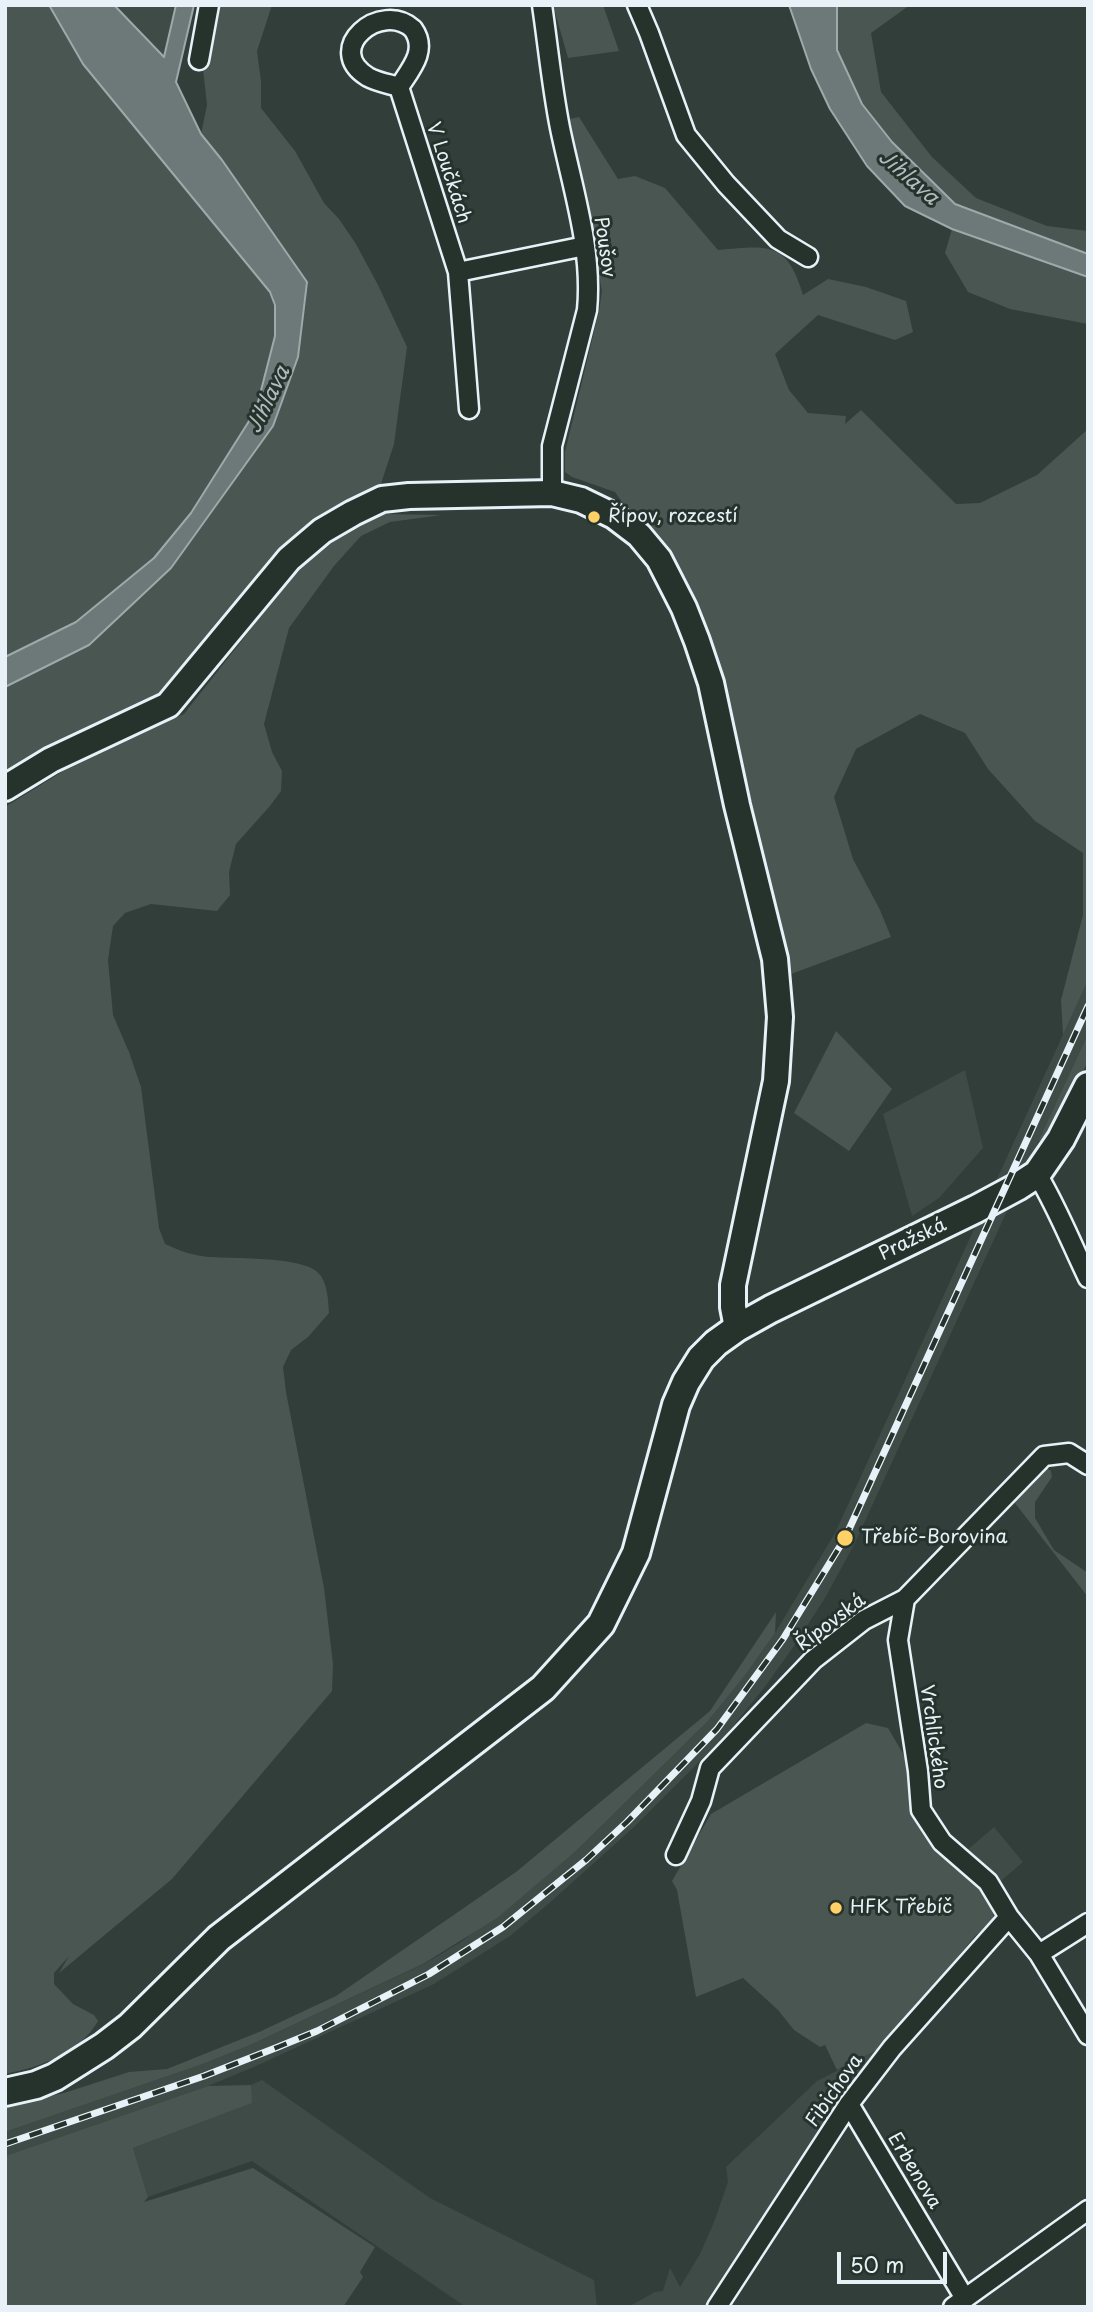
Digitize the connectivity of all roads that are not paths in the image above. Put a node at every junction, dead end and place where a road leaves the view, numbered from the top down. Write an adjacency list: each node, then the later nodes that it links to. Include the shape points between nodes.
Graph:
1 (209, 5): 4 (street)
2 (542, 5): 6 (street, Poušov, via 559,124)
3 (637, 5): 7 (street, via 686,135 778,239)
4 (199, 60)
5 (399, 87): 8 (street, V Loučkách)
6 (585, 246): 8 (street); 10 (street, Poušov, via 587,310 552,446)
7 (808, 257)
8 (458, 272): 9 (street, V Loučkách)
9 (469, 409)
10 (552, 493): 11 (street, via 409,496 382,499 353,513 289,559 168,705 51,760); 15 (street, via 581,500 614,516 649,546 667,572 711,683 775,959 780,1017 776,1081 733,1285)
11 (5, 788)
12 (1088, 1086): 13 (main road, Pražská)
13 (1037, 1174): 14 (street); 15 (main road, Pražská)
14 (1088, 1278)
15 (737, 1328): 23 (main road, Pražská, via 701,1358 686,1382 636,1553 601,1624 543,1688 219,1938 104,2046 55,2077)
16 (1088, 1465): 17 (street, Řípovská, via 1069,1453 1044,1456)
17 (905, 1599): 18 (street, Řípovská, via 864,1619 813,1660 710,1768); 19 (street, Vrchlického, via 898,1640 921,1811 942,1842 989,1882)
18 (677, 1855)
19 (1009, 1917): 21 (street, Vrchlického); 24 (street, Fibichova, via 891,2048)
20 (1088, 1923): 21 (street)
21 (1039, 1954): 22 (street, Vrchlického)
22 (1088, 2035)
23 (5, 2092)
24 (849, 2104): 26 (street, Erbenova); 27 (street, Fibichova)
25 (1088, 2210): 26 (street)
26 (958, 2302)
27 (717, 2307)

